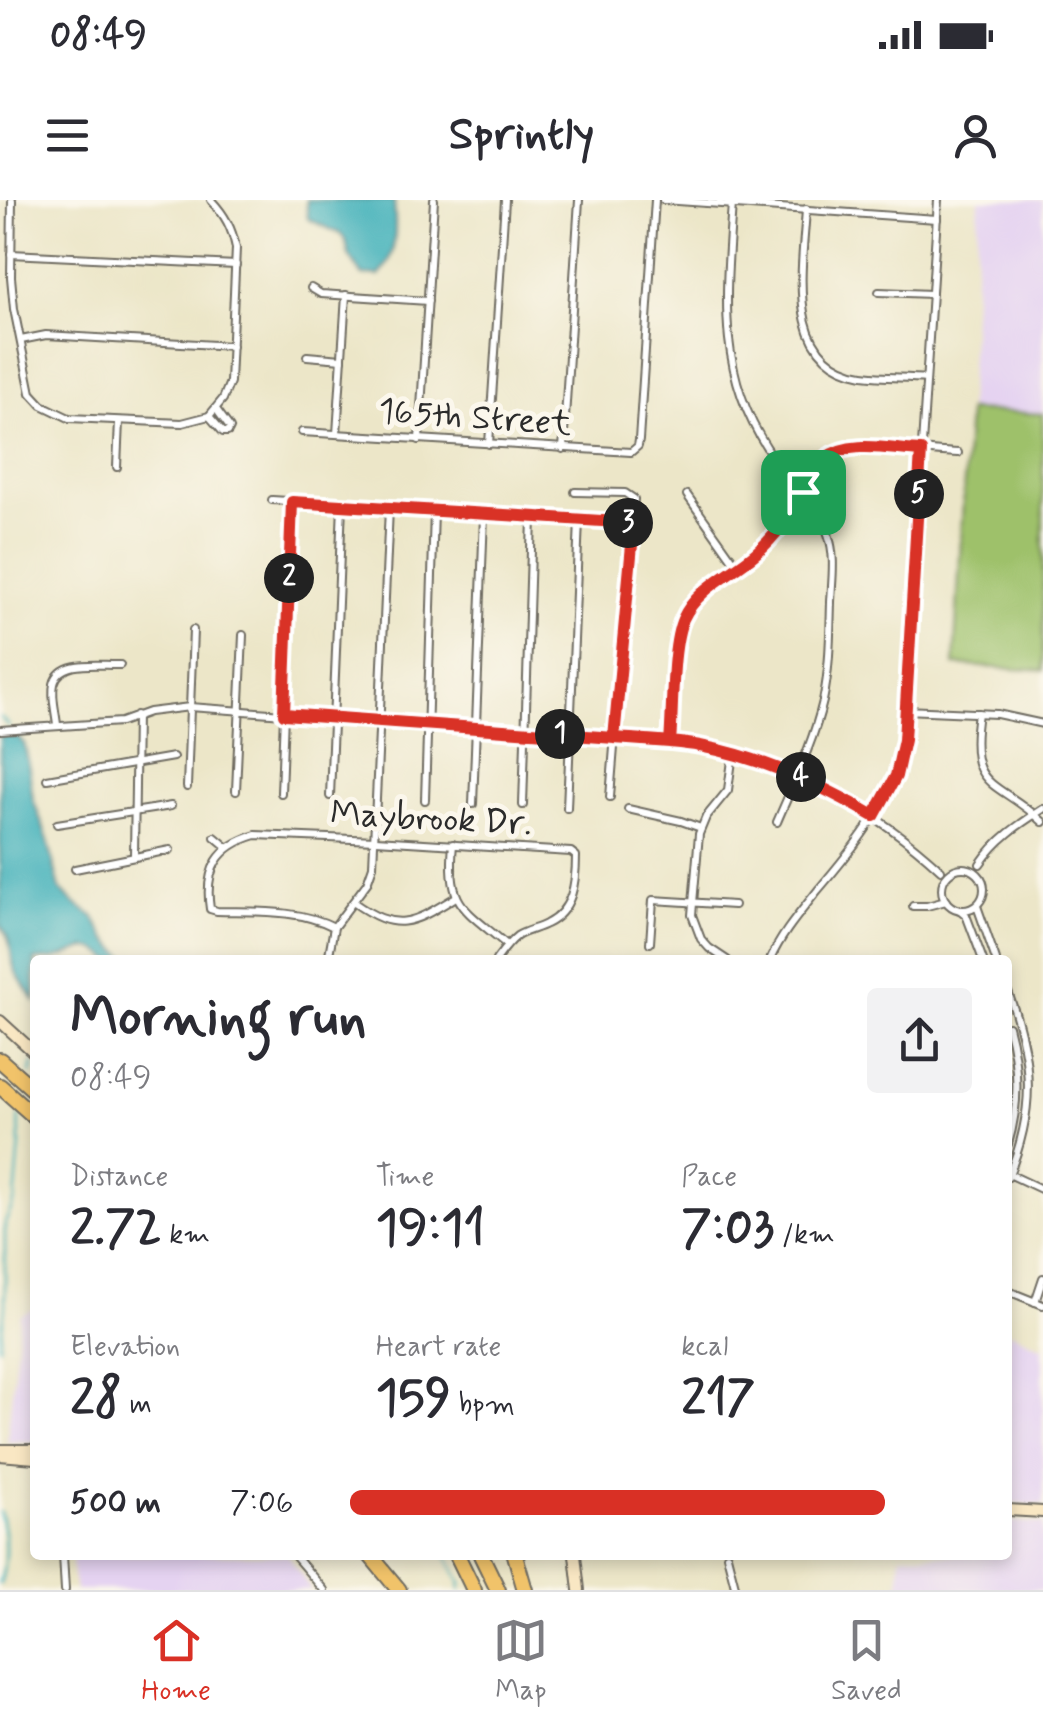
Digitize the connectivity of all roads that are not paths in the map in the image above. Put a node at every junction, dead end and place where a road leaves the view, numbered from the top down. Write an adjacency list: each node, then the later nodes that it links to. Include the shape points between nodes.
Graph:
1 (12, 200): 12 (street)
2 (211, 200): 13 (street, via 232,229)
3 (434, 200): 18 (street)
4 (505, 200): 30 (street)
5 (580, 200): 31 (street)
6 (655, 200): 31 (street, 165th Street, via 639,440 625,453)
7 (663, 200): 9 (street)
8 (938, 200): 11 (street)
9 (732, 204): 10 (street); 36 (street, via 726,302 734,374 764,444)
10 (806, 210): 11 (street); 23 (street, via 801,300 813,341 851,371)
11 (937, 218): 16 (street)
12 (11, 254): 13 (street); 19 (street)
13 (236, 265): 20 (street)
14 (311, 288): 17 (street)
15 (879, 292): 16 (street)
16 (932, 294): 23 (street)
17 (346, 295): 18 (street); 22 (street)
18 (428, 300): 29 (street)
19 (21, 340): 20 (street, via 46,335); 26 (street, via 32,393 42,405 69,418)
20 (232, 346): 24 (street, via 230,382)
21 (306, 356): 22 (street)
22 (342, 358): 28 (street)
23 (926, 379): 32 (street)
24 (216, 409): 25 (street); 25 (street, via 228,432)
25 (210, 416): 26 (street, via 182,423)
26 (120, 421): 34 (street)
27 (302, 432): 28 (street, 165th Street)
28 (337, 434): 29 (street, 165th Street)
29 (418, 440): 30 (street, 165th Street)
30 (489, 444): 31 (street, 165th Street)
31 (563, 449)
32 (921, 451): 33 (street); 36 (street, via 840,450 820,463); 53 (street)
33 (958, 453)
34 (116, 467)
35 (574, 492): 46 (street, via 631,495)
36 (803, 492): 47 (street, via 781,528); 71 (street, via 824,523 833,556 826,683)
37 (687, 495): 47 (street)
38 (272, 500): 39 (street)
39 (292, 502): 40 (street); 55 (street)
40 (342, 505): 41 (street); 57 (street)
41 (389, 508): 42 (street); 58 (street)
42 (434, 512): 43 (street); 59 (street)
43 (484, 515): 44 (street); 62 (street)
44 (532, 518): 45 (street); 64 (street)
45 (579, 520): 46 (street); 65 (street)
46 (634, 523): 66 (street)
47 (738, 568): 67 (street, via 705,590 684,618)
48 (193, 630): 51 (street)
49 (242, 635): 52 (street)
50 (120, 665): 61 (street, via 62,671 54,685)
51 (190, 706): 52 (street); 56 (street); 73 (street)
52 (239, 710): 55 (street); 74 (street)
53 (905, 710): 54 (street); 87 (street, via 899,764)
54 (978, 713): 60 (street); 86 (street, via 981,773)
55 (284, 714): 57 (street); 75 (street)
56 (136, 716): 61 (street); 70 (street)
57 (333, 717): 58 (street); 76 (street)
58 (380, 720): 59 (street); 93 (street)
59 (428, 724): 62 (street); 78 (street)
60 (1043, 724)
61 (57, 725): 63 (street)
62 (476, 728): 64 (street); 79 (street)
63 (0, 730)
64 (525, 731): 65 (street); 80 (street)
65 (571, 735): 66 (street); 82 (street)
66 (614, 738): 67 (street); 77 (street)
67 (670, 742): 68 (street)
68 (732, 753): 71 (street); 91 (street, via 728,790)
69 (172, 757): 70 (street)
70 (135, 764): 72 (street); 85 (street)
71 (796, 775): 87 (street); 88 (street)
72 (46, 779)
73 (186, 787)
74 (236, 792)
75 (281, 793)
76 (330, 796)
77 (610, 798)
78 (425, 800)
79 (473, 804)
80 (522, 805)
81 (170, 806): 85 (street)
82 (567, 808)
83 (628, 809): 91 (street)
84 (1043, 810): 86 (street)
85 (134, 812): 90 (street); 97 (street)
86 (1035, 814): 89 (street); 98 (street, via 998,840)
87 (874, 816): 101 (street); 119 (street)
88 (777, 822)
89 (1043, 822)
90 (57, 824)
91 (701, 828): 108 (street)
92 (215, 837): 95 (street)
93 (376, 840): 94 (street, Maybrook Dr.); 95 (street, Maybrook Dr., via 256,836); 107 (street, via 371,876)
94 (453, 844): 105 (street); 115 (street, Maybrook Dr., via 576,856 574,890 559,916)
95 (227, 848): 113 (street, via 210,874 210,909 303,915)
96 (170, 850): 97 (street)
97 (134, 856): 100 (street)
98 (980, 864): 99 (street); 103 (street)
99 (967, 868): 102 (street); 103 (street)
100 (75, 869)
101 (940, 870): 102 (street); 104 (street)
102 (952, 870): 104 (street)
103 (982, 879): 111 (street)
104 (943, 882): 106 (street)
105 (456, 897): 107 (street, via 402,922 380,919); 115 (street)
106 (946, 901): 110 (street); 112 (street)
107 (353, 902): 113 (street)
108 (693, 903): 109 (street); 114 (street, via 653,900); 118 (street, via 701,939)
109 (734, 905)
110 (914, 906)
111 (977, 906): 112 (street); 121 (street)
112 (959, 910): 120 (street)
113 (334, 926): 116 (street)
114 (650, 943)
115 (507, 945): 117 (street)
116 (329, 955)
117 (500, 955)
118 (720, 955)
119 (772, 955)
120 (981, 955)
121 (994, 955)
122 (1012, 1004): 125 (street)
123 (0, 1021): 127 (main road)
124 (1012, 1043): 126 (street)
125 (1025, 1045): 126 (street); 133 (street, via 1026,1116)
126 (1013, 1047): 132 (street)
127 (30, 1048)
128 (0, 1060): 130 (highway)
129 (0, 1086): 131 (highway)
130 (30, 1087)
131 (30, 1113)
132 (1012, 1129)
133 (1012, 1164)
134 (1012, 1177): 135 (street)
135 (1043, 1190)
136 (1043, 1278): 138 (street)
137 (1012, 1293): 138 (street)
138 (1039, 1304)
139 (0, 1452): 140 (main road); 141 (main road)
140 (30, 1455)
141 (30, 1456)
142 (1012, 1510): 143 (main road)
143 (1043, 1512)
144 (63, 1560): 152 (street)
145 (298, 1560): 153 (street)
146 (374, 1560): 154 (highway)
147 (459, 1560): 155 (highway)
148 (483, 1560): 156 (highway)
149 (516, 1560): 157 (highway)
150 (576, 1560): 158 (main road)
151 (728, 1560): 159 (street)
152 (65, 1590)
153 (324, 1590)
154 (399, 1590)
155 (474, 1590)
156 (498, 1590)
157 (525, 1590)
158 (579, 1590)
159 (736, 1590)

